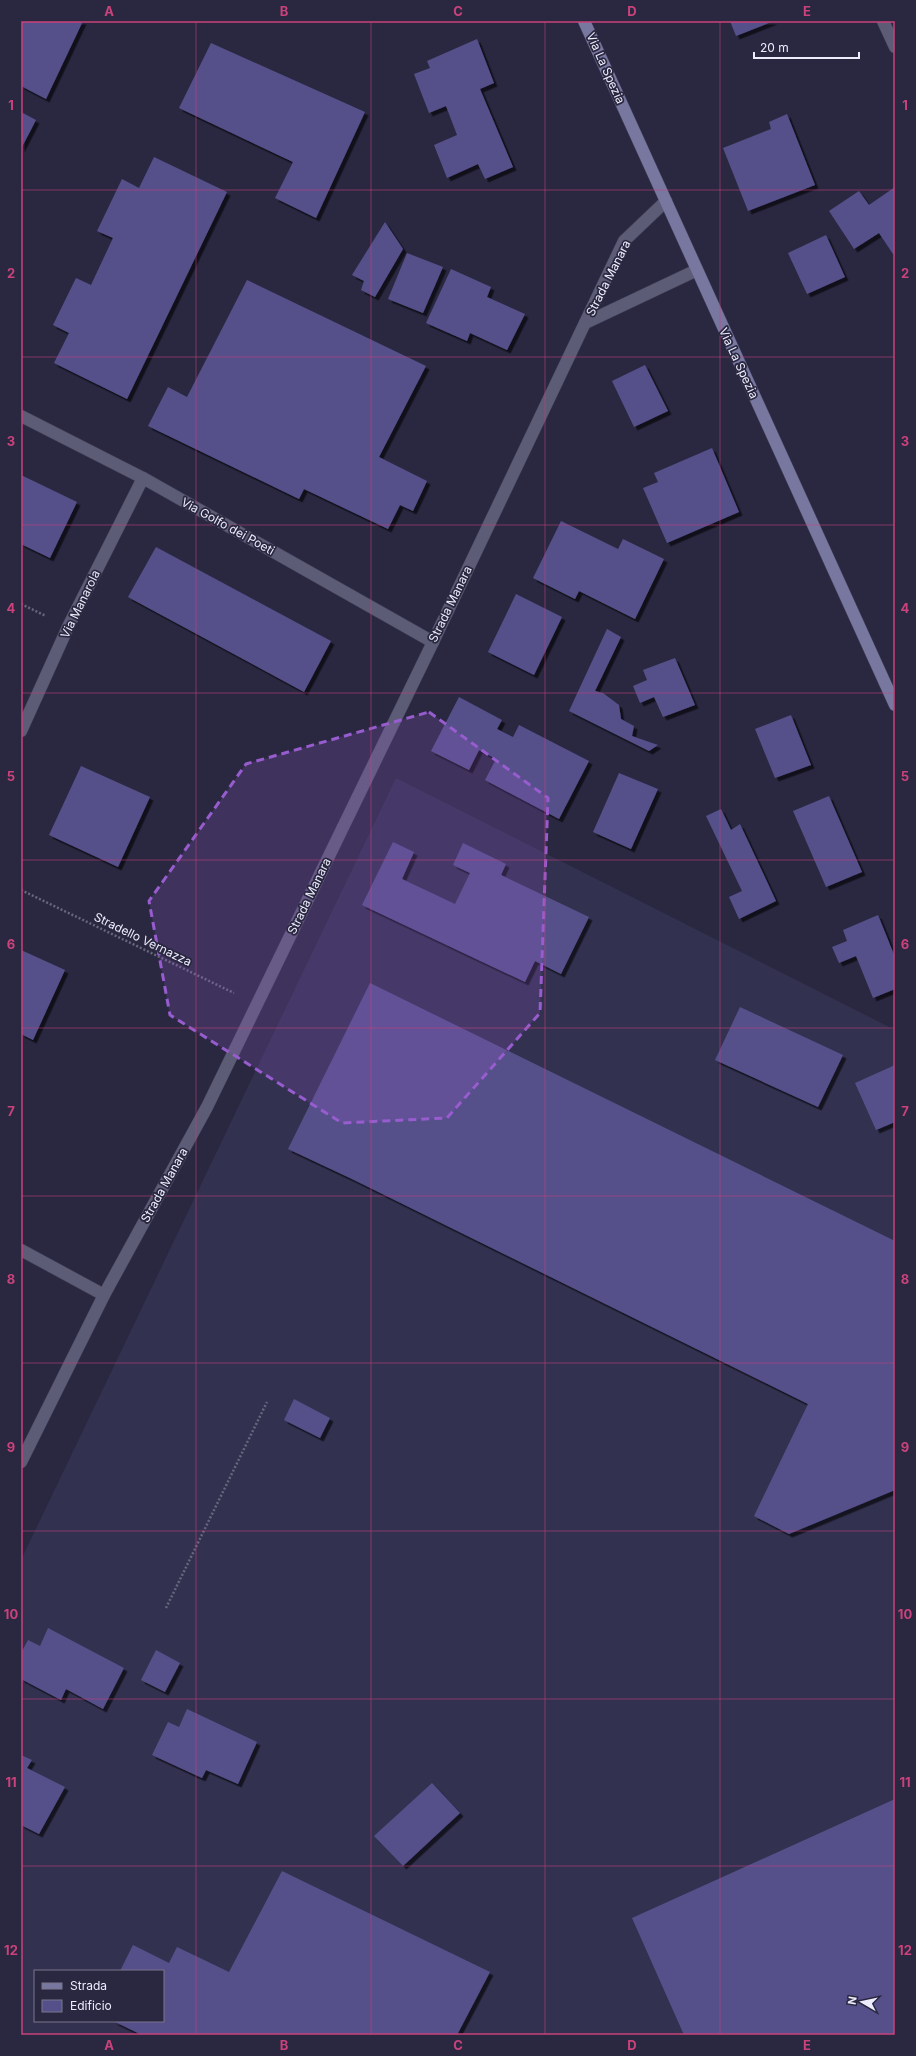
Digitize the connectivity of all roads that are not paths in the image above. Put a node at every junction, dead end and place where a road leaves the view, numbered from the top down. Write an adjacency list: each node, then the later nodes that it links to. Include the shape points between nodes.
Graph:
1 (584, 21): 4 (main road, Via La Spezia)
2 (882, 21): 3 (street)
3 (895, 47)
4 (666, 201): 5 (main road, Via La Spezia); 6 (street, Strada Manara, via 624,241)
5 (697, 270): 6 (street, Strada Manara); 10 (main road, Via La Spezia)
6 (585, 323): 9 (street, Strada Manara)
7 (21, 416): 8 (street, Via Golfo dei Poeti)
8 (143, 478): 9 (street, Via Golfo dei Poeti); 11 (street, Via Manarola, via 68,626)
9 (433, 642): 13 (street, Strada Manara, via 206,1107)
10 (895, 705)
11 (21, 732)
12 (21, 1250): 13 (street)
13 (104, 1295): 14 (street, Strada Manara)
14 (21, 1462)

